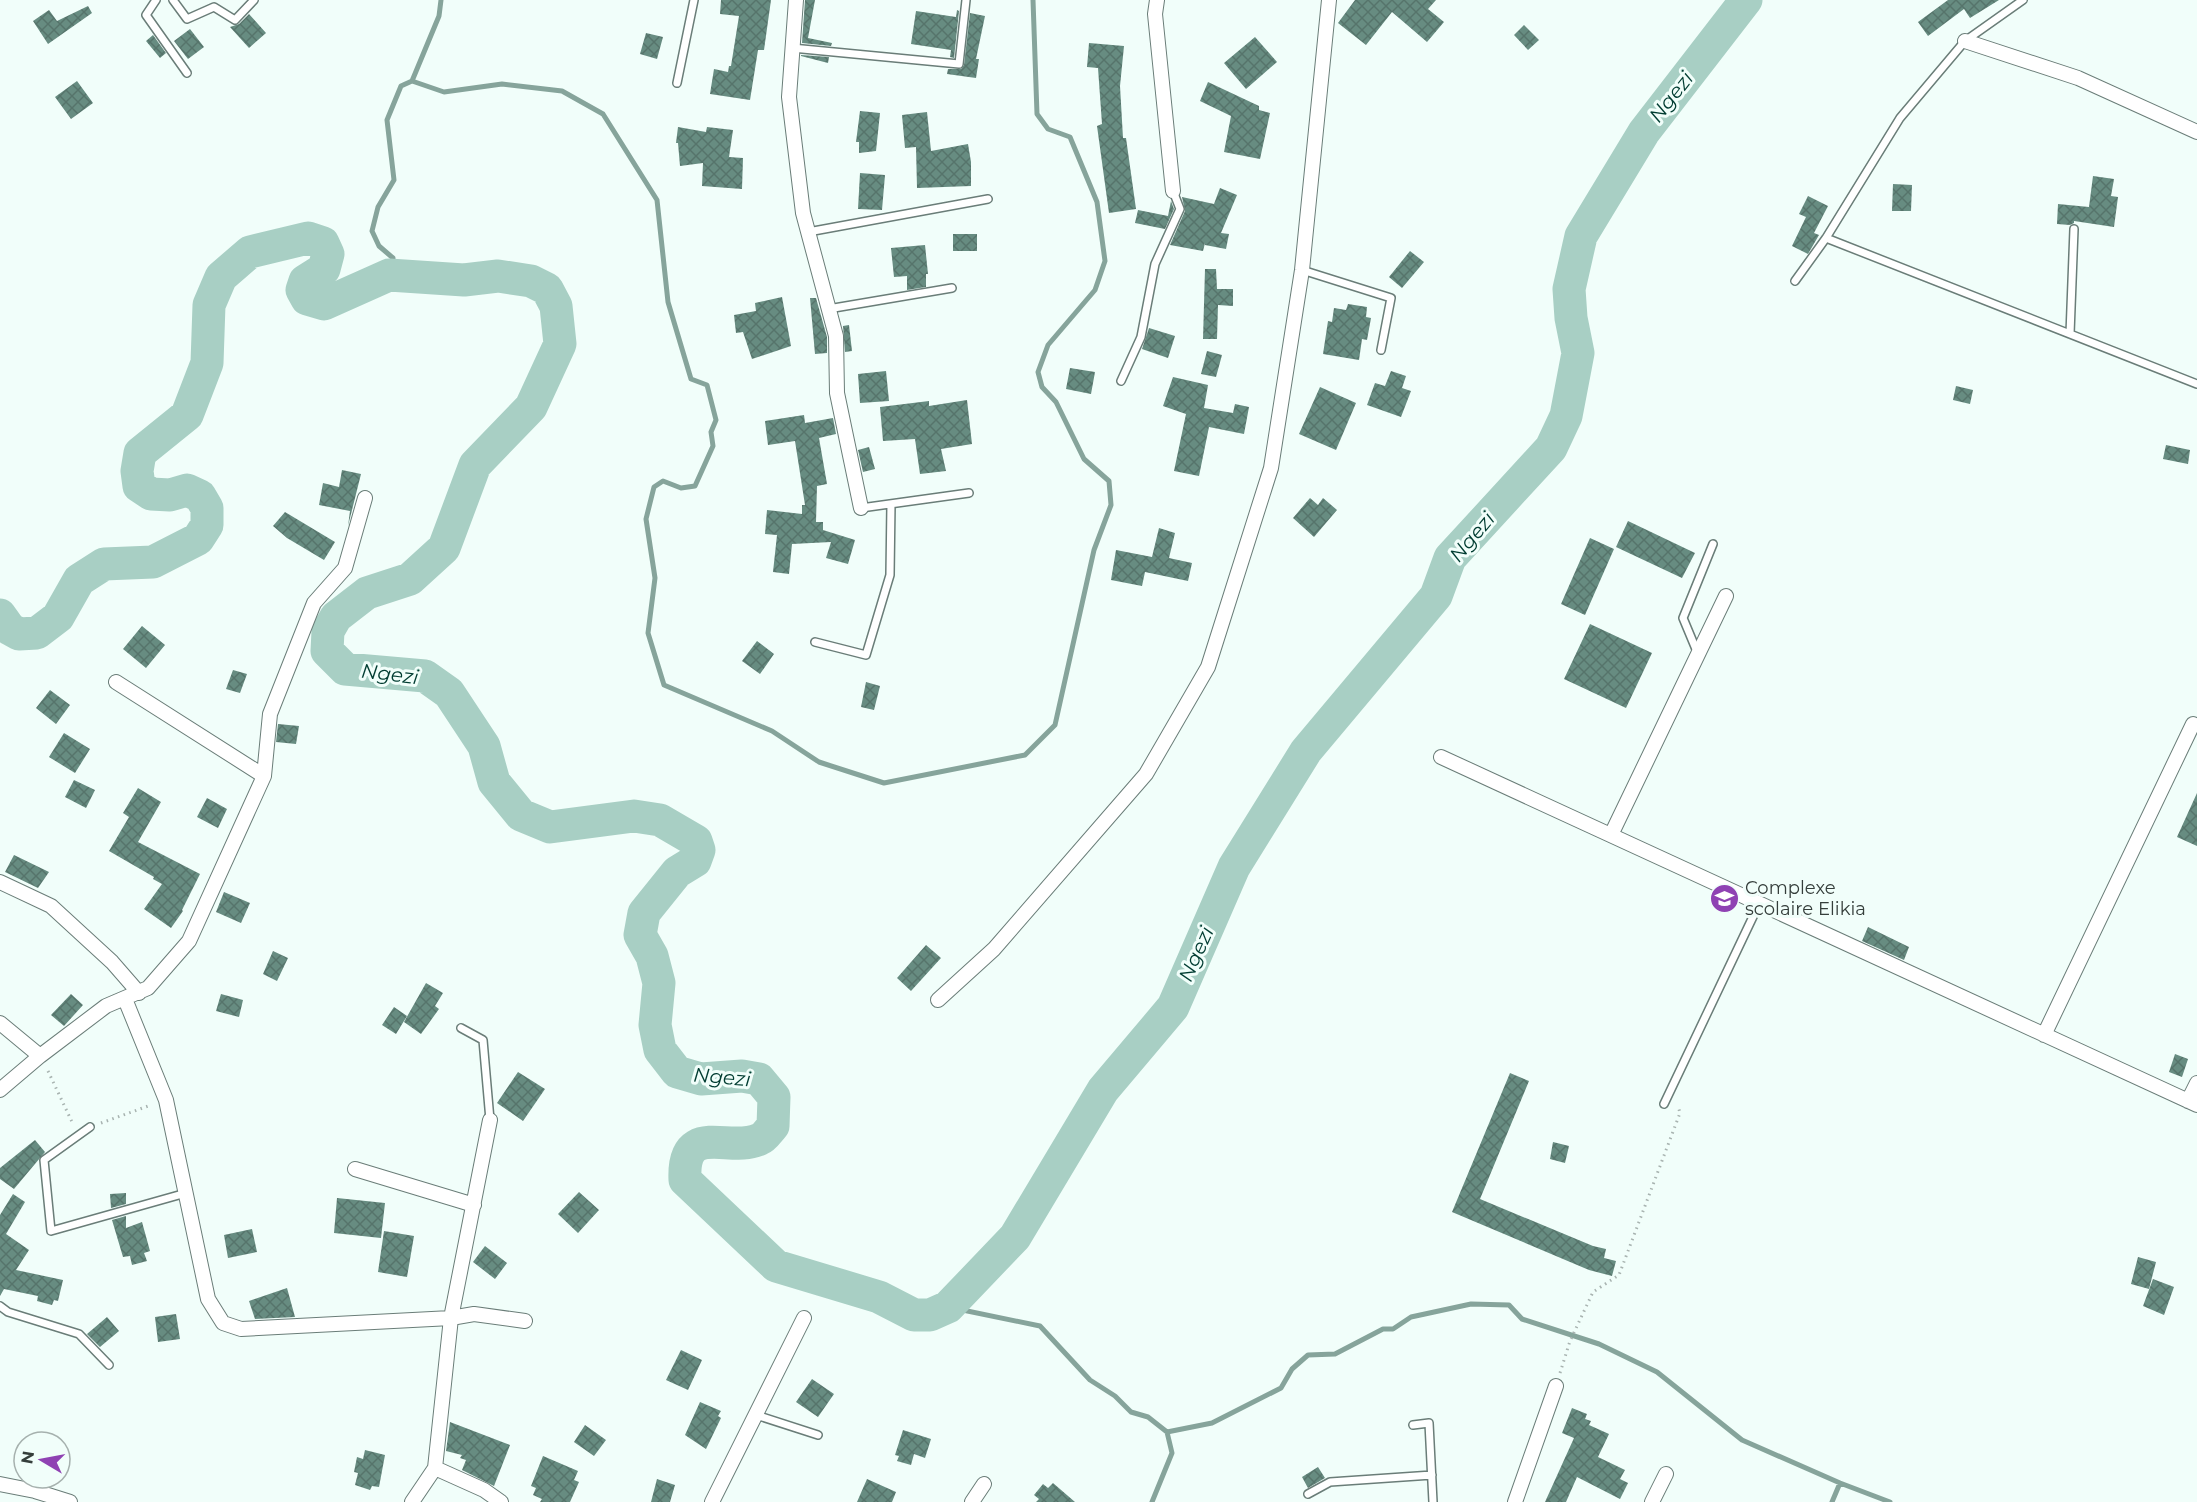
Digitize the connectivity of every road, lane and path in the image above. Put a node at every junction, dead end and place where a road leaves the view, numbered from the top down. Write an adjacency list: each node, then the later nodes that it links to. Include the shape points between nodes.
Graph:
1 (156, 0): 12 (lane, via 146,15)
2 (173, 0): 3 (lane, via 188,19 214,7 235,20)
3 (254, 0)
4 (694, 0): 13 (lane)
5 (796, 0): 11 (street)
6 (966, 0): 11 (lane, via 959,64)
7 (1157, 0): 15 (street, via 1155,14)
8 (1329, 0): 20 (street)
9 (2023, 0): 10 (lane)
10 (1965, 41): 14 (street, via 2078,78); 19 (lane, via 1900,118)
11 (792, 48): 18 (street, via 789,96)
12 (188, 73)
13 (677, 83)
14 (2197, 132)
15 (1173, 191): 26 (lane, via 1180,209 1155,264 1141,337)
16 (988, 199): 18 (lane)
17 (2074, 229): 24 (lane)
18 (808, 232): 23 (street)
19 (1826, 238): 21 (lane); 24 (lane)
20 (1302, 270): 25 (lane, via 1391,298); 45 (street, via 1271,468 1208,667 1146,774 994,949)
21 (1795, 281)
22 (952, 288): 23 (lane)
23 (828, 309): 31 (street, via 836,336 837,393)
24 (2070, 334): 27 (lane)
25 (1381, 350)
26 (1121, 381)
27 (2197, 384)
28 (969, 493): 30 (lane)
29 (365, 498): 39 (street, via 345,568 314,603 270,714)
30 (891, 504): 31 (lane); 34 (lane, via 890,575 866,655)
31 (861, 508)
32 (1713, 544): 35 (lane, via 1683,618)
33 (1726, 596): 35 (street)
34 (815, 642)
35 (1698, 656): 40 (street)
36 (116, 682): 39 (street)
37 (2193, 724): 48 (street)
38 (1441, 757): 40 (street)
39 (264, 776): 43 (street, via 189,940 148,988)
40 (1611, 836): 42 (street)
41 (0, 882): 43 (street, via 51,906 112,962)
42 (1759, 904): 48 (street); 51 (lane)
43 (139, 993): 44 (street)
44 (125, 999): 49 (street, via 106,1006); 53 (street)
45 (938, 1000)
46 (0, 1023): 49 (street)
47 (462, 1028): 56 (lane, via 483,1040)
48 (2044, 1035): 54 (street)
49 (40, 1056): 52 (street); 57 (path, via 72,1122)
50 (2197, 1083): 54 (street)
51 (1673, 1086): 55 (lane); 66 (path, via 1680,1113 1619,1275 1593,1292 1570,1341)
52 (0, 1090)
53 (166, 1100): 57 (path); 59 (street)
54 (2193, 1103)
55 (1664, 1104)
56 (490, 1120): 60 (street)
57 (90, 1127): 59 (lane, via 44,1160 51,1231)
58 (355, 1169): 60 (street)
59 (186, 1193): 62 (street, via 208,1299 224,1323 241,1329)
60 (474, 1206): 62 (street)
61 (0, 1306): 65 (lane, via 79,1334)
62 (451, 1318): 64 (street, via 474,1314); 70 (street)
63 (804, 1318): 67 (street)
64 (525, 1321)
65 (109, 1365)
66 (1556, 1386): 82 (street)
67 (756, 1415): 69 (lane); 79 (street)
68 (1413, 1425): 72 (lane, via 1429,1423)
69 (818, 1435)
70 (435, 1468): 77 (street); 78 (street)
71 (1666, 1474): 83 (street)
72 (1432, 1475): 75 (lane, via 1330,1482); 81 (lane)
73 (0, 1484): 76 (street)
74 (984, 1484): 80 (street)
75 (1308, 1494)
76 (70, 1502)
77 (412, 1502)
78 (501, 1502)
79 (712, 1502)
80 (972, 1502)
81 (1432, 1502)
82 (1515, 1502)
83 (1652, 1502)

